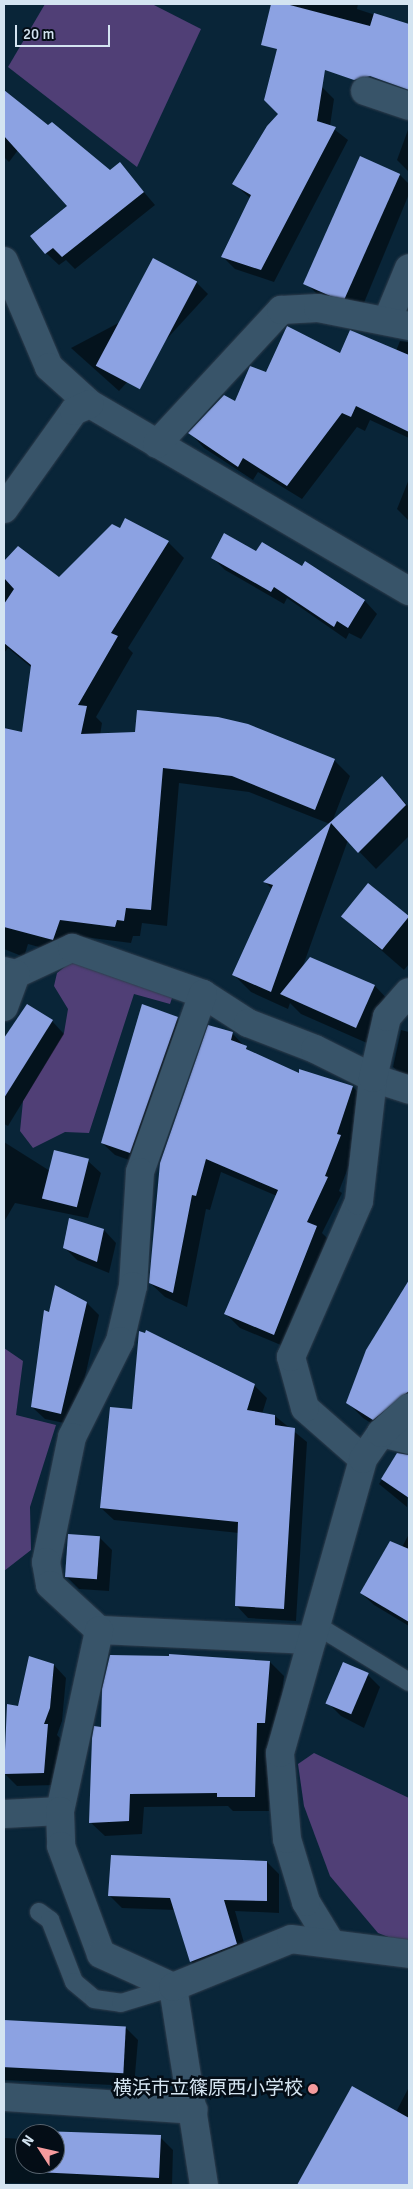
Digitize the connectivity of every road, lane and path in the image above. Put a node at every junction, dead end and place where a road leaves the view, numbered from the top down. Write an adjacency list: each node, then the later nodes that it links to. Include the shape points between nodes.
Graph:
1 (365, 91): 2 (street)
2 (409, 106)
3 (4, 261): 6 (street, via 49,367)
4 (409, 268): 5 (street)
5 (398, 324): 7 (street, via 318,308 281,310)
6 (90, 404): 7 (street); 8 (street, via 74,412)
7 (157, 444): 9 (street)
8 (4, 509)
9 (409, 591)
10 (10, 972): 12 (street, via 72,948); 13 (street)
11 (409, 992): 14 (street, via 387,1017)
12 (203, 994): 14 (street, via 248,1023 315,1049); 20 (street, via 140,1172 133,1286 120,1341 72,1437 46,1562 50,1585)
13 (4, 1007)
14 (373, 1078): 15 (street); 19 (street, via 358,1201 291,1357 306,1408)
15 (409, 1090)
16 (409, 1408): 17 (street)
17 (381, 1433): 18 (street); 19 (street)
18 (409, 1440)
19 (363, 1459): 21 (street)
20 (99, 1630): 21 (street); 23 (street)
21 (314, 1633): 22 (lane); 26 (street, via 280,1753 287,1839 306,1902)
22 (409, 1682)
23 (60, 1811): 24 (street); 28 (street, via 61,1846 100,1954)
24 (4, 1814)
25 (39, 1912): 28 (lane, via 50,1920 74,1982 94,1999 121,2003)
26 (331, 1943): 27 (street); 28 (street, via 291,1939)
27 (409, 1954)
28 (173, 1987): 30 (street)
29 (4, 2097): 30 (street)
30 (194, 2110): 31 (street)
31 (204, 2185)

